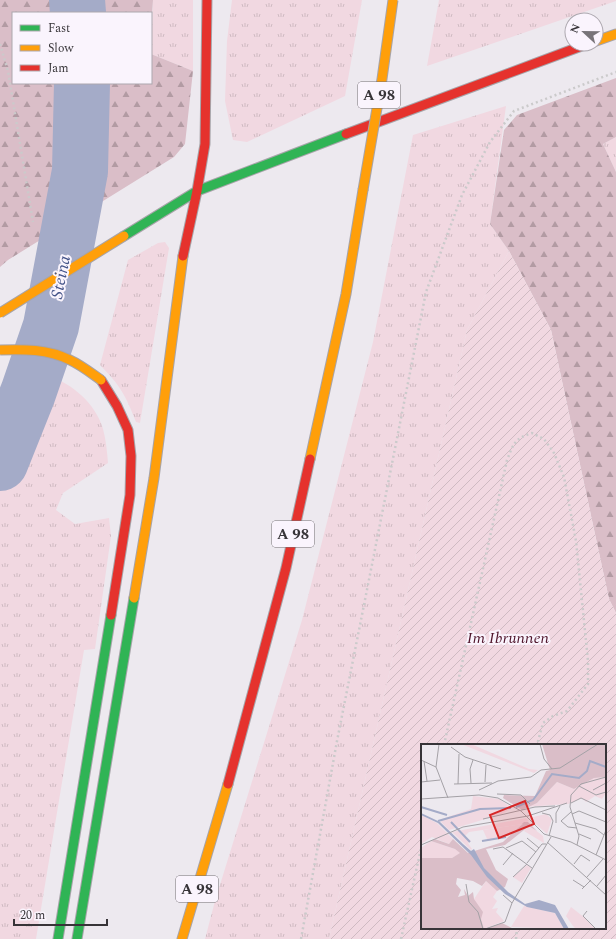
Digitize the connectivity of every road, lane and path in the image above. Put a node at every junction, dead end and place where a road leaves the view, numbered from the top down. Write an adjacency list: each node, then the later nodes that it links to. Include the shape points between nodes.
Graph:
1 (207, 0): 8 (main road, via 205,144)
2 (392, 0): 18 (main road, A 98, bridge, via 382,79 346,294 286,568 232,773)
3 (616, 34): 4 (main road)
4 (604, 38)
5 (0, 44): 9 (path, via 8,71)
6 (566, 52): 8 (main road)
7 (616, 72): 19 (path, via 514,111 490,142 462,195 426,292)
8 (197, 191): 10 (main road, bridge); 17 (main road, via 183,256 154,478)
9 (33, 222)
10 (0, 314)
11 (0, 350): 16 (main road, bridge, via 51,352 78,363 101,380 128,430 131,456 130,495 119,569)
12 (444, 744): 13 (path, via 507,460 513,445 520,437 532,433 544,439 554,453 564,477 576,541 588,661 588,684 567,711 543,723)
13 (537, 744)
14 (421, 849): 20 (path)
15 (517, 929): 21 (path)
16 (58, 939)
17 (77, 939)
18 (182, 939)
19 (300, 939)
20 (401, 939)
21 (516, 939)

